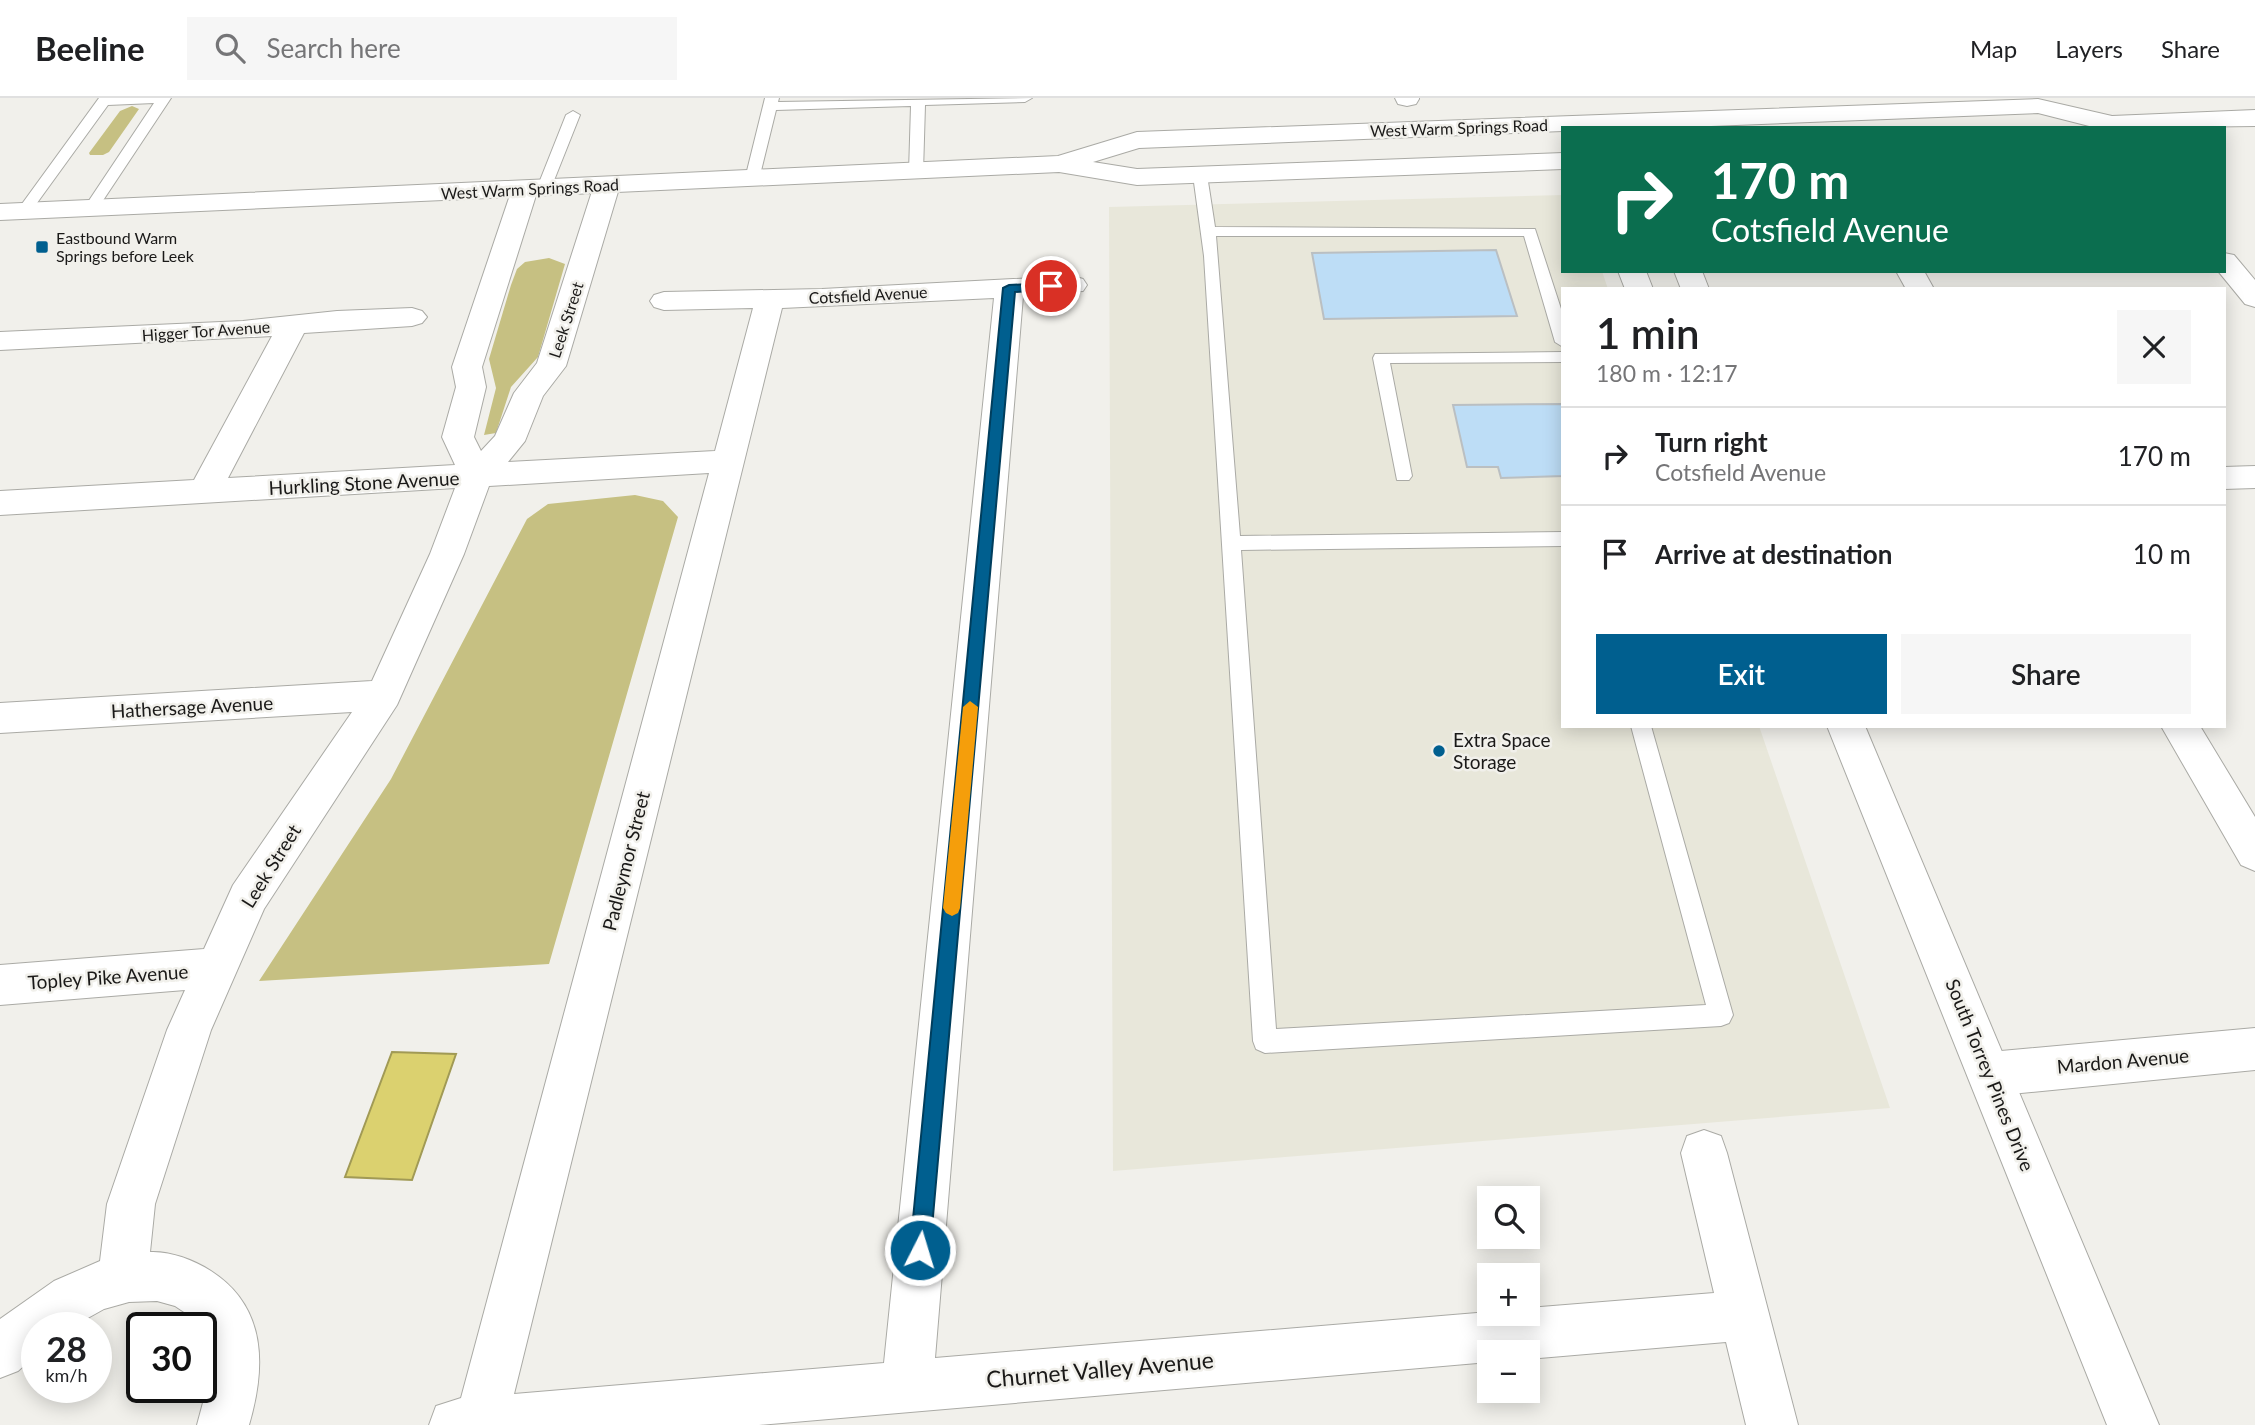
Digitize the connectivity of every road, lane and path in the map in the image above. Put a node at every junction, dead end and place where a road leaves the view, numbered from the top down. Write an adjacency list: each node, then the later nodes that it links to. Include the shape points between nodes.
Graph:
1 (164, 98): 5 (lane); 21 (lane)
2 (1025, 98): 6 (lane)
3 (1574, 98): 10 (street)
4 (1621, 98): 11 (street)
5 (105, 100): 22 (lane)
6 (920, 100): 7 (lane); 16 (lane)
7 (771, 102): 18 (lane)
8 (573, 115): 20 (lane)
9 (2255, 118): 13 (street, West Warm Springs Road)
10 (1583, 125): 11 (street, West Warm Springs Road); 15 (street, West Warm Springs Road, via 1137,140)
11 (1632, 125): 12 (street, West Warm Springs Road, via 2038,106)
12 (2107, 126)
13 (2126, 126)
14 (1561, 161): 17 (street, West Warm Springs Road)
15 (1059, 164): 16 (street, West Warm Springs Road); 17 (street, West Warm Springs Road, via 1136,177)
16 (916, 172): 18 (street, West Warm Springs Road)
17 (1200, 175): 23 (lane)
18 (752, 179): 19 (street, West Warm Springs Road)
19 (607, 185): 20 (street, West Warm Springs Road); 36 (street, Leek Street, via 551,366 529,393 509,441)
20 (535, 189): 21 (street, West Warm Springs Road); 36 (street, via 467,367 471,387 458,437)
21 (91, 208): 22 (street, West Warm Springs Road)
22 (12, 211)
23 (1209, 231): 32 (lane, via 1531,232); 43 (lane)
24 (2226, 263): 27 (street)
25 (1073, 285): 26 (street, Cotsfield Avenue)
26 (1009, 288): 28 (street, Cotsfield Avenue); 58 (street)
27 (2255, 298)
28 (770, 299): 29 (street, Cotsfield Avenue); 35 (street, Padleymor Street)
29 (664, 302)
30 (412, 317): 31 (street, Higger Tor Avenue)
31 (293, 325): 33 (street, Higger Tor Avenue); 40 (street)
32 (1561, 335)
33 (0, 341)
34 (1561, 357): 37 (lane, via 1381,358)
35 (729, 461): 36 (street, Hurkling Stone Avenue); 59 (street, Padleymor Street)
36 (476, 476): 40 (street, Hurkling Stone Avenue); 44 (street, Leek Street)
37 (1403, 476)
38 (2255, 477): 39 (street)
39 (2226, 478)
40 (205, 492): 41 (street, Hurkling Stone Avenue)
41 (0, 503)
42 (1561, 539): 43 (lane)
43 (1231, 543): 46 (lane, via 1265,1041 1721,1015)
44 (384, 695): 45 (street, Hathersage Avenue); 50 (street, Leek Street, via 248,898)
45 (0, 718)
46 (1642, 728)
47 (1847, 728): 53 (street, South Torrey Pines Drive)
48 (2181, 728): 49 (street)
49 (2255, 853)
50 (217, 968): 51 (street, Topley Pike Avenue); 55 (street, Leek Street, via 189,1030 131,1204)
51 (0, 985)
52 (2255, 1049): 53 (street, Mardon Avenue)
53 (1990, 1074): 62 (street, South Torrey Pines Drive)
54 (1704, 1153): 56 (street)
55 (122, 1279): 57 (street, via 80,1293 39,1318); 60 (street, via 163,1276 196,1287 221,1309 234,1342 234,1384)
56 (1745, 1314): 58 (street, Churnet Valley Avenue); 61 (street)
57 (0, 1353)
58 (907, 1387): 59 (street, Churnet Valley Avenue)
59 (468, 1424)
60 (223, 1425)
61 (1772, 1425)
62 (2133, 1425)

